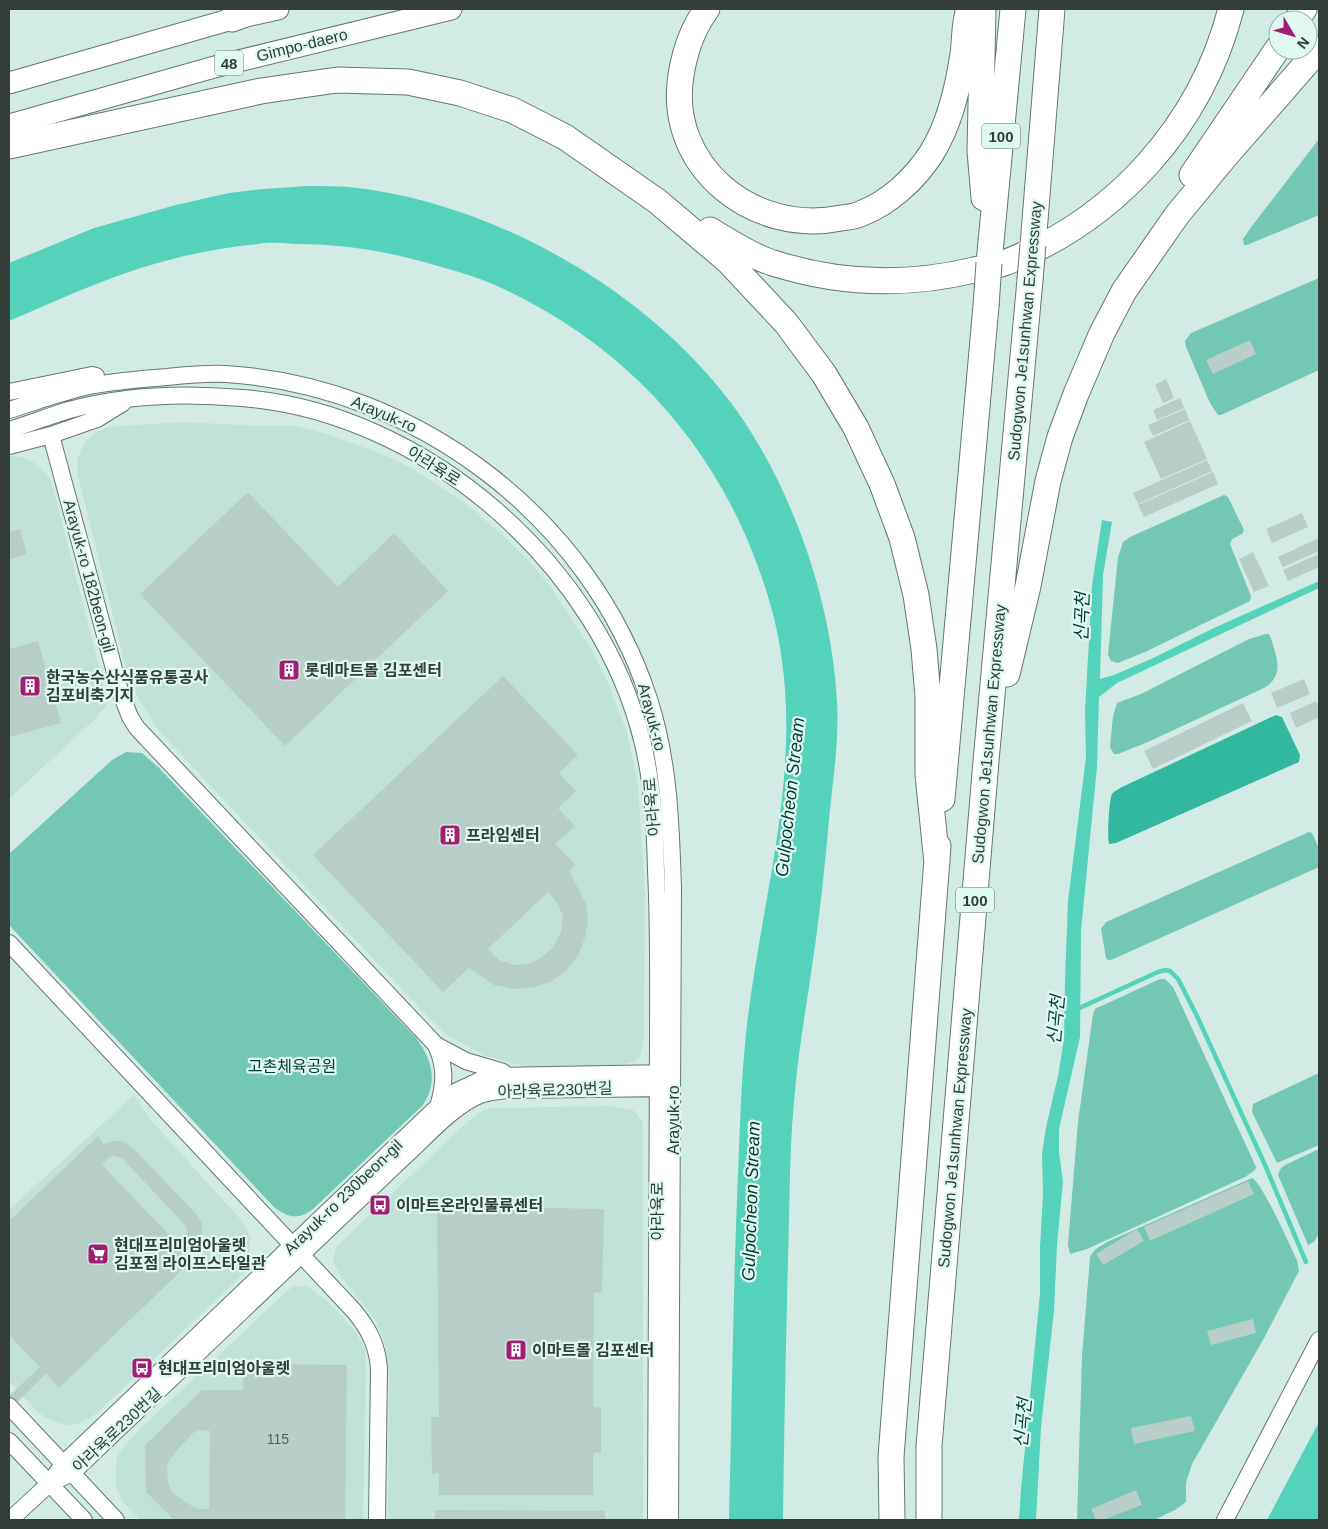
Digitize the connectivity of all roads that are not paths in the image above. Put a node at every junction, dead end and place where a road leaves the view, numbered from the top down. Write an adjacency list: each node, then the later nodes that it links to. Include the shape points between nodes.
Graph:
1 (259, 9): 9 (highway)
2 (278, 9): 9 (main road)
3 (451, 9): 13 (main road, Gimpo-daero / 48, via 218,66 118,110)
4 (707, 9): 8 (highway, via 692,33 679,89 689,144 702,167 718,185 744,203 768,214 802,222 859,215 889,199 931,154 949,115)
5 (1013, 9): 15 (highway, 100)
6 (1052, 9): 24 (highway, Sudogwon Je1sunhwan Expressway / 100, bridge)
7 (1231, 9): 14 (highway, via 1223,37 1199,92 1159,152 1094,214 1057,239 1002,264 909,281 860,281 820,275 772,263)
8 (973, 10): 15 (highway)
9 (232, 19): 12 (main road)
10 (1319, 49): 16 (highway, via 1177,215)
11 (1270, 60): 16 (highway, via 1173,205)
12 (9, 83)
13 (11, 140): 14 (highway, via 261,91 337,80 408,82 460,93 539,122)
14 (657, 201): 25 (highway, via 728,261 786,322 824,374 856,428 882,484 902,538 916,595 924,649 928,775)
15 (989, 263): 25 (highway, 100, bridge)
16 (1124, 291): 24 (highway, via 1079,385 1058,445)
17 (123, 381): 18 (street, via 92,375); 20 (street, Arayuk-ro, via 88,386); 29 (street, Arayuk-ro, via 224,374 274,380 306,386 394,416 476,463 498,480 541,521 598,589 633,656 650,701 661,745 671,824 673,888)
18 (9, 392)
19 (128, 400): 21 (street, 아라육로, via 71,410); 22 (street, via 97,419); 29 (street, 아라육로, via 172,396 246,398 316,411 359,426 421,456 462,483 513,527 561,578 590,617 617,669 638,724 649,770)
20 (9, 410)
21 (9, 430)
22 (51, 435): 23 (street); 27 (street, Arayuk-ro 182beon-gil, via 120,691 130,717 158,752)
23 (9, 446)
24 (986, 762): 44 (highway, Sudogwon Je1sunhwan Expressway / 100, via 929,1446)
25 (937, 863): 43 (highway, 100, via 891,1457)
26 (9, 943): 31 (street)
27 (436, 1045): 28 (street, via 466,1061); 30 (street, via 444,1078)
28 (512, 1074): 29 (street, Arayuk-ro 230beon-gil); 30 (street, Arayuk-ro 230beon-gil, via 485,1078 471,1084)
29 (666, 1081): 31 (street, 아라육로230번길, via 481,1094 456,1110); 41 (street, 아라육로); 42 (street, Arayuk-ro)
30 (438, 1107): 31 (street, Arayuk-ro 230beon-gil)
31 (297, 1251): 35 (street, 아라육로230번길); 40 (street, via 362,1321 375,1343 379,1368)
32 (1319, 1340): 45 (street)
33 (9, 1406): 35 (street)
34 (9, 1441): 36 (street)
35 (67, 1469): 36 (street, 아라육로230번길); 39 (street)
36 (49, 1484): 37 (street); 38 (street)
37 (10, 1520)
38 (84, 1520)
39 (116, 1520)
40 (377, 1520)
41 (656, 1520)
42 (670, 1520)
43 (892, 1520)
44 (929, 1520)
45 (1225, 1520)

